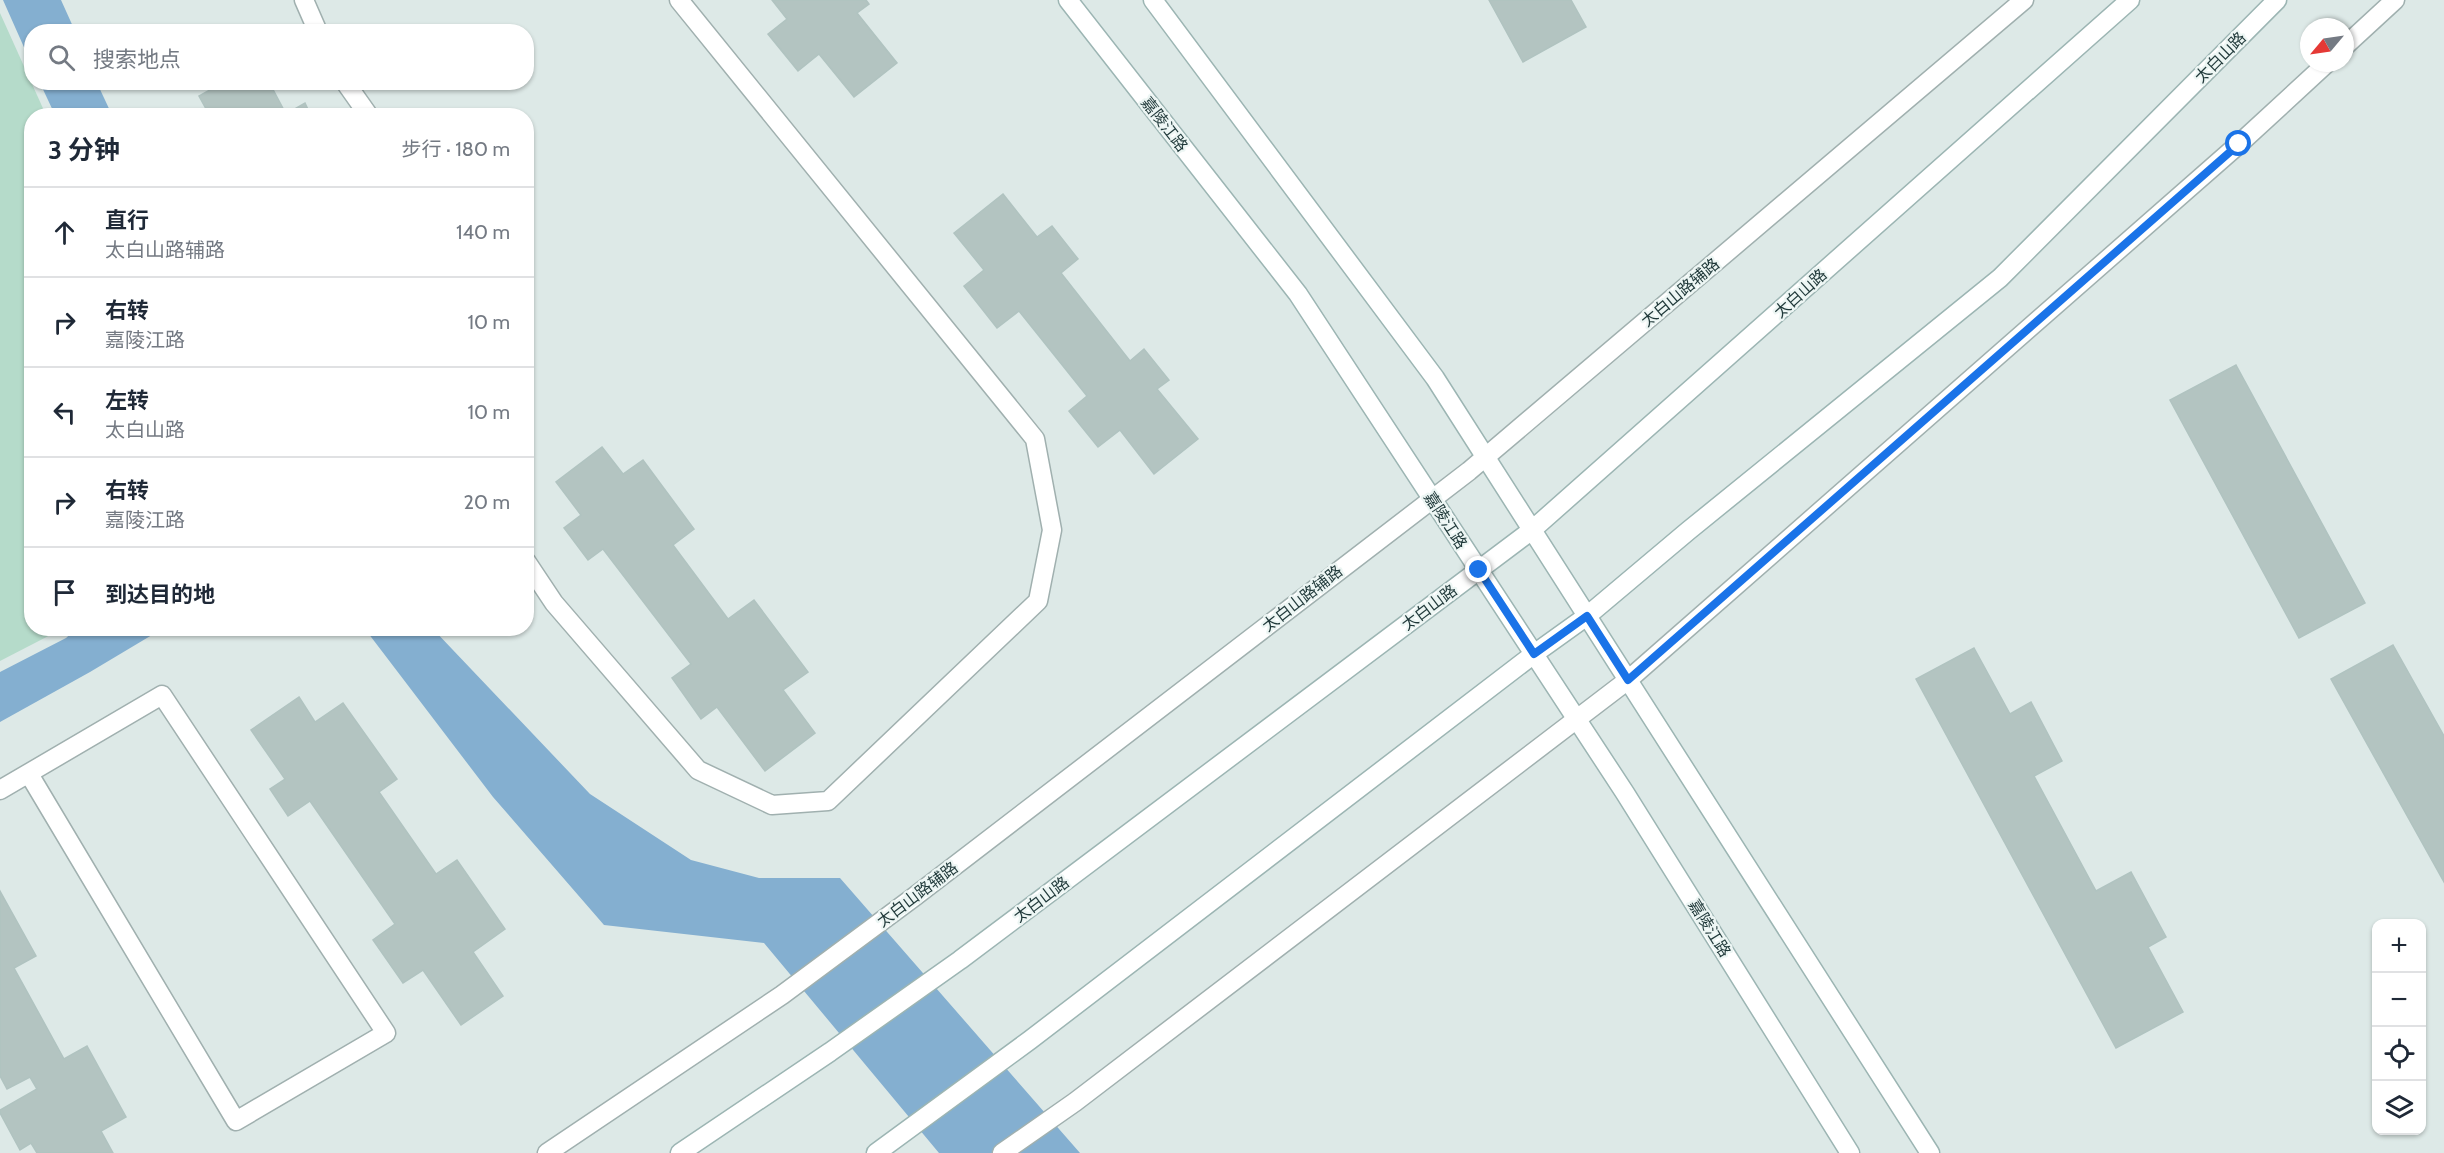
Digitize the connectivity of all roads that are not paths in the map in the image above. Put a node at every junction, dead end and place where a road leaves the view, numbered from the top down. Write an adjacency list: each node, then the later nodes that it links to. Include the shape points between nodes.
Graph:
1 (304, 0): 9 (street)
2 (679, 0): 18 (street, via 1035,439 1052,530 1038,601 828,801 772,805 698,770 554,603)
3 (1068, 0): 15 (street, 嘉陵江路, via 1298,294)
4 (1153, 0): 14 (street, via 1435,378)
5 (2024, 0): 14 (street, 太白山路辅路)
6 (2130, 0): 16 (street, 太白山路)
7 (2277, 0): 19 (street, 太白山路, via 2000,278)
8 (2395, 0): 10 (street)
9 (314, 24)
10 (2354, 38)
11 (2317, 72): 21 (street)
12 (351, 90): 13 (street)
13 (363, 108)
14 (1485, 457): 15 (street, 太白山路辅路); 16 (street)
15 (1432, 499): 17 (street, 嘉陵江路); 25 (street, 太白山路辅路, via 782,995)
16 (1532, 530): 17 (street, 太白山路); 19 (street)
17 (1479, 570): 20 (street, 嘉陵江路); 26 (street, 太白山路, via 960,960)
18 (534, 573)
19 (1587, 616): 20 (street, 太白山路); 21 (street)
20 (1534, 654): 22 (street, 嘉陵江路); 27 (street, 太白山路, via 1030,1041)
21 (1628, 680): 22 (street); 30 (street)
22 (1577, 720): 28 (street, via 1075,1102); 29 (street, 嘉陵江路)
23 (29, 774): 23 (street, via 162,695 386,1033 236,1121); 24 (street)
24 (0, 790)
25 (547, 1153)
26 (680, 1153)
27 (876, 1153)
28 (1002, 1153)
29 (1850, 1153)
30 (1930, 1153)

